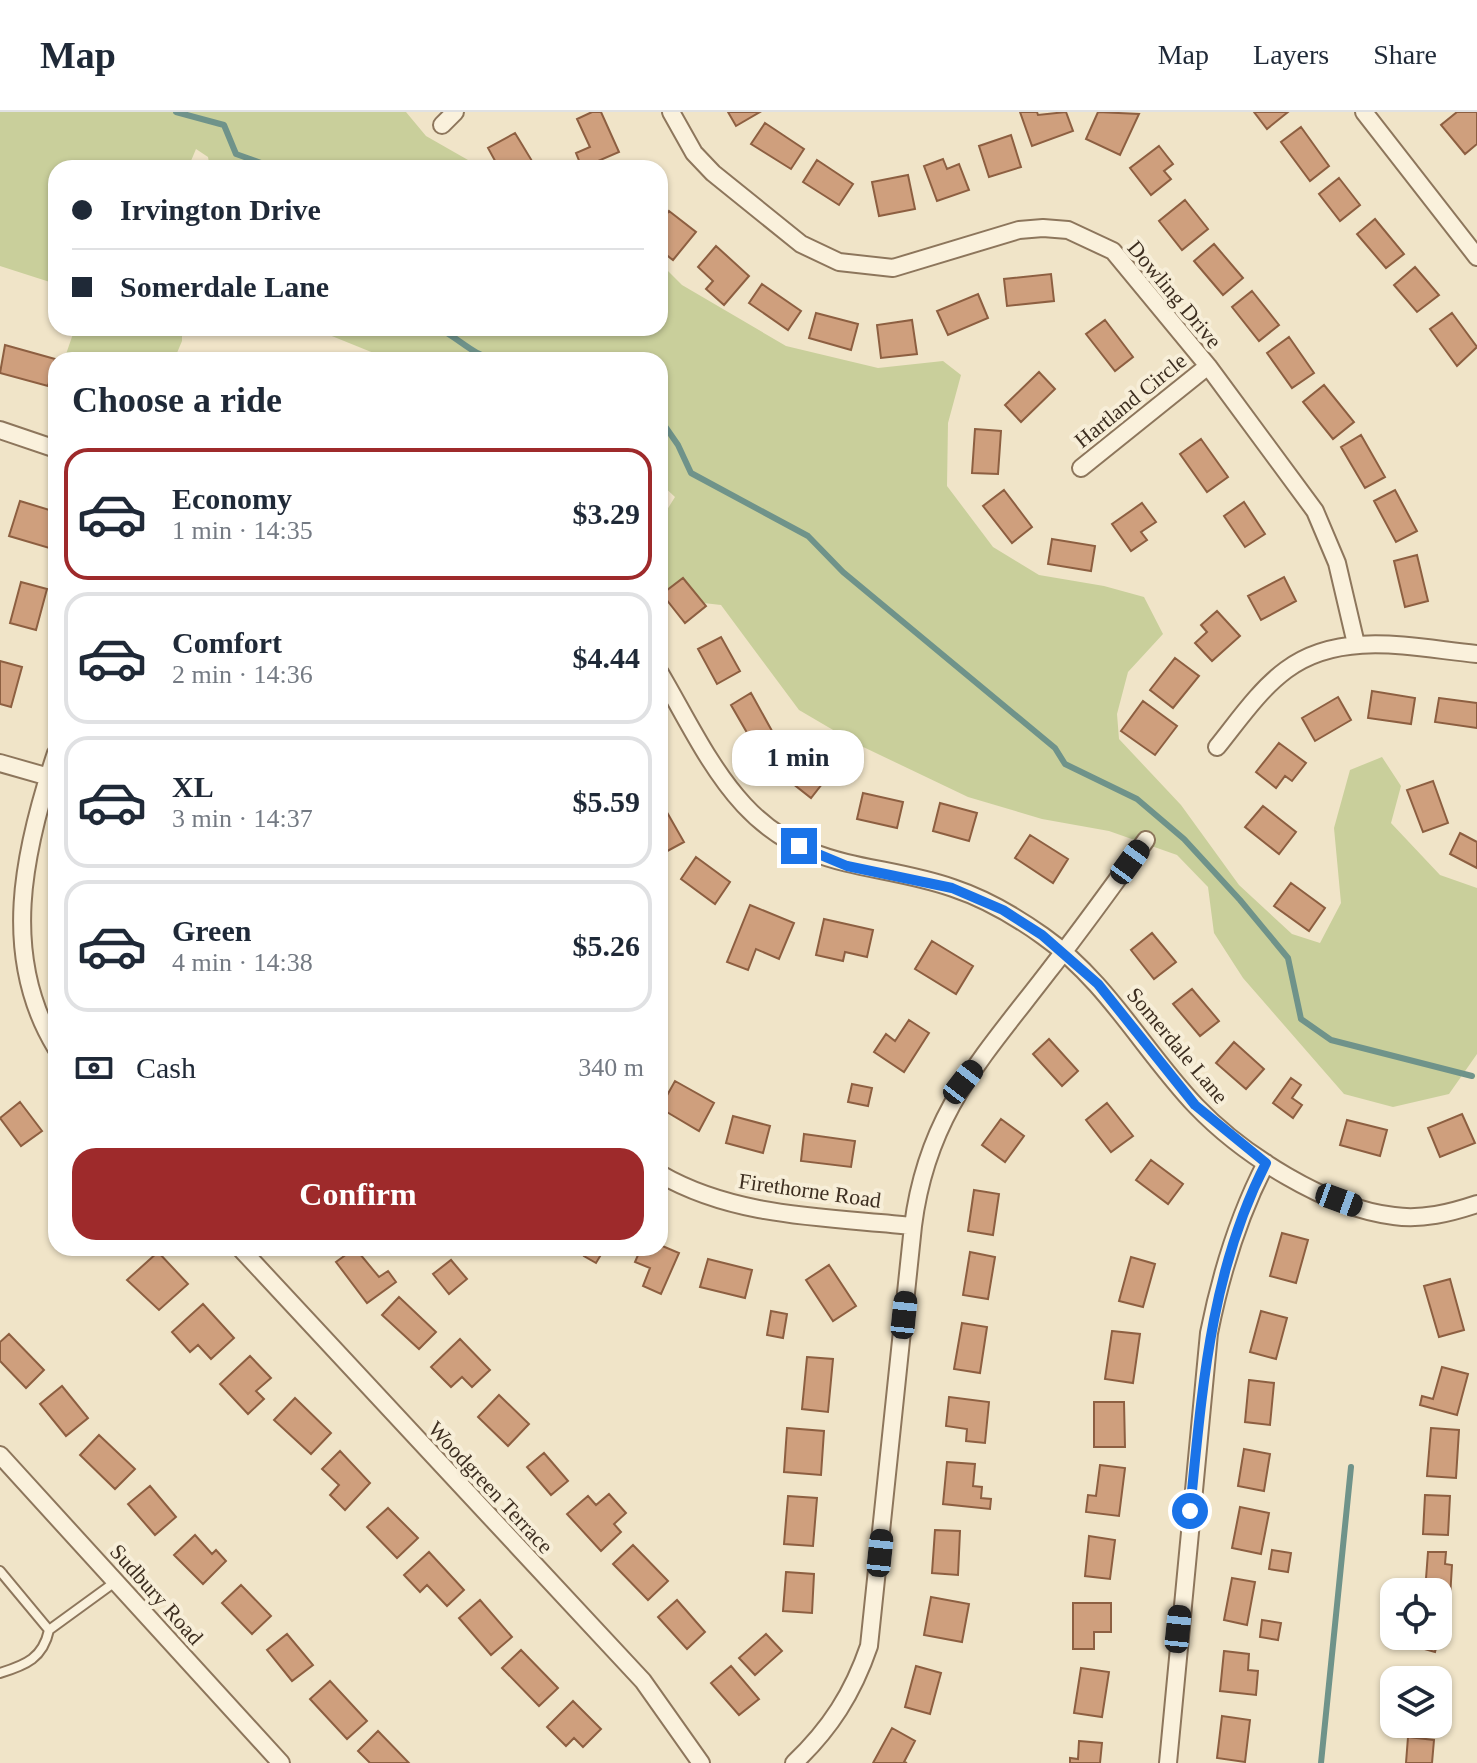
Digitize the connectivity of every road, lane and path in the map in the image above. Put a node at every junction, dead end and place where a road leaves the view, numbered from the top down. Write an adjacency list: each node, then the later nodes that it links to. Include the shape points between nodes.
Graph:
1 (455, 112): 4 (street)
2 (671, 112): 6 (street, Dowling Drive, via 694,153 713,173 801,244 839,262 893,268 1019,230 1043,228 1091,238 1121,258)
3 (1364, 112): 5 (street)
4 (442, 125)
5 (1477, 257)
6 (1208, 366): 9 (street, Hartland Circle); 10 (street, Dowling Drive, via 1315,511 1337,563)
7 (0, 430): 8 (street)
8 (48, 446)
9 (1081, 468)
10 (1356, 644): 11 (street); 13 (street, via 1318,652 1286,670)
11 (1477, 654)
12 (668, 687): 18 (street, Somerdale Lane, via 722,778 756,817 784,838 831,861 933,882 982,899)
13 (1217, 747)
14 (0, 763): 15 (street)
15 (48, 777)
16 (48, 789): 19 (street, via 13,885 9,935 22,991)
17 (1146, 840): 18 (street)
18 (1064, 952): 20 (street, Somerdale Lane, via 1098,984 1195,1105); 23 (street, via 948,1106 920,1177)
19 (48, 1035)
20 (1266, 1163): 22 (street, Somerdale Lane, via 1373,1212 1427,1216); 33 (street, via 1244,1205 1209,1333)
21 (668, 1178): 23 (street, Firethorne Road, via 750,1208)
22 (1476, 1206)
23 (913, 1226): 32 (street, via 869,1646 838,1714)
24 (247, 1256): 31 (street, Woodgreen Terrace, via 643,1681)
25 (0, 1455): 27 (street, Sudbury Road)
26 (0, 1571): 28 (lane)
27 (116, 1582): 28 (lane); 30 (street, Sudbury Road)
28 (49, 1630): 29 (lane, via 45,1649 25,1665)
29 (0, 1673)
30 (281, 1763)
31 (701, 1763)
32 (794, 1763)
33 (1168, 1763)

